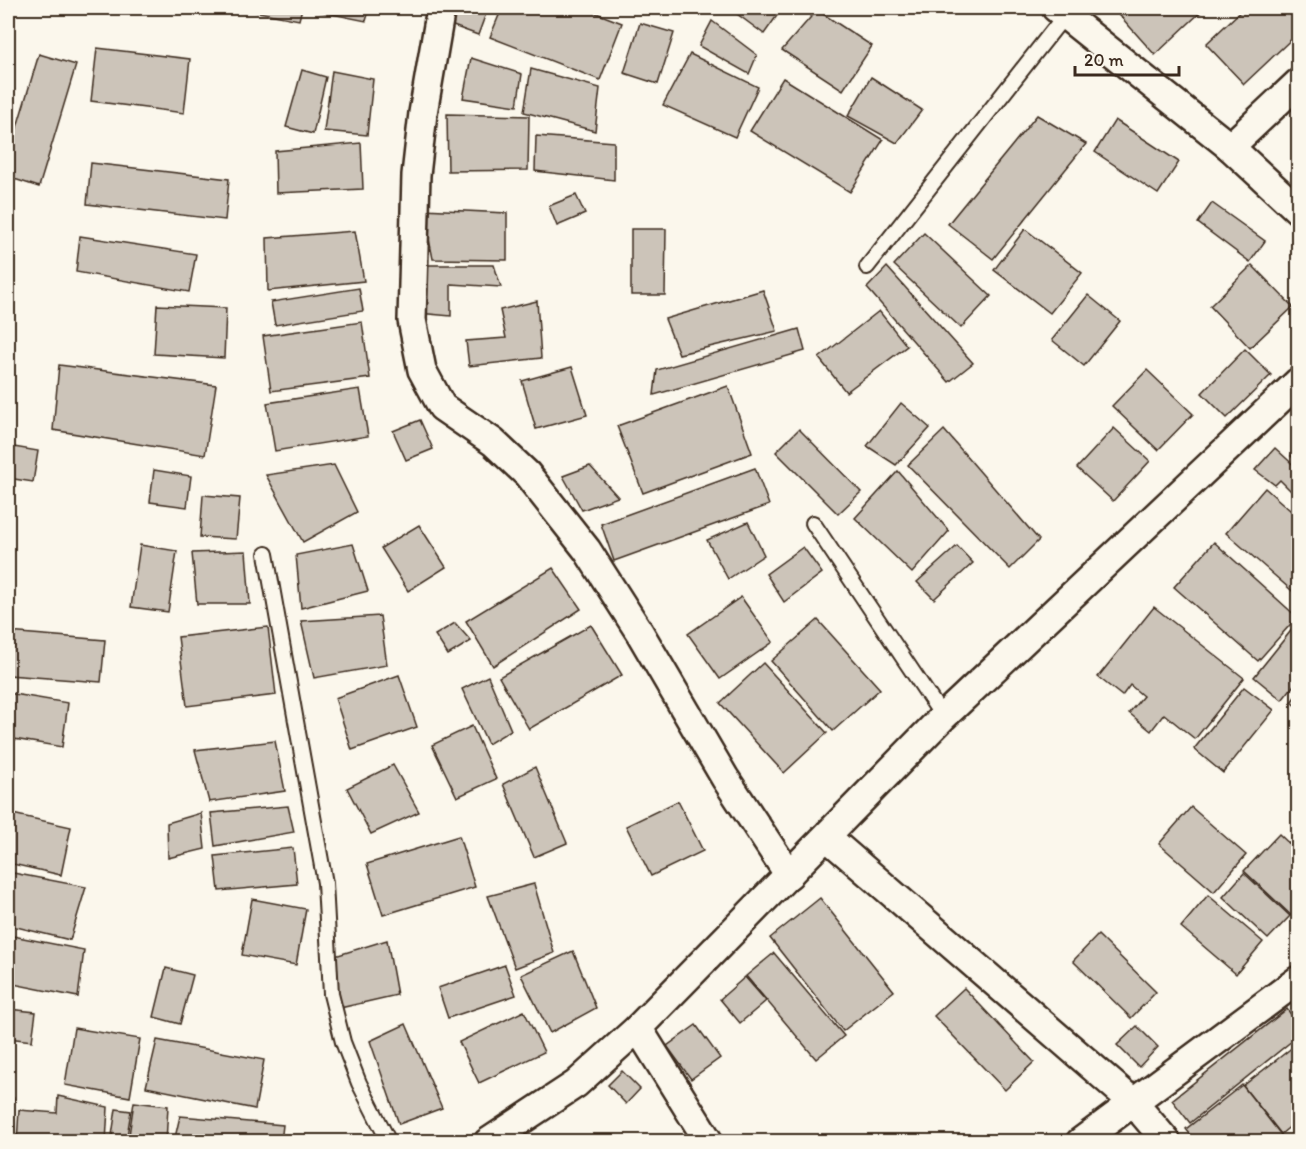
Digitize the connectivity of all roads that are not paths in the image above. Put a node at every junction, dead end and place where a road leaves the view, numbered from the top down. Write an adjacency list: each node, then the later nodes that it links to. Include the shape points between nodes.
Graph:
1 (441, 8): 12 (street, via 416,175 412,320 422,370 442,406 493,442 527,474 587,550 725,778)
2 (1060, 11): 4 (street); 6 (lane)
3 (1299, 83): 4 (street)
4 (1230, 147): 5 (street)
5 (1299, 210)
6 (867, 267)
7 (1299, 382): 10 (street)
8 (813, 523): 10 (lane)
9 (266, 554): 16 (lane, via 325,883 331,994 359,1083)
10 (943, 717): 11 (street)
11 (827, 837): 12 (street); 15 (street)
12 (789, 875): 14 (street)
13 (1299, 980): 15 (street)
14 (639, 1028): 17 (street, via 576,1084); 18 (street)
15 (1133, 1102): 19 (street); 20 (street)
16 (389, 1142)
17 (488, 1142)
18 (709, 1142)
19 (1080, 1142)
20 (1167, 1142)

